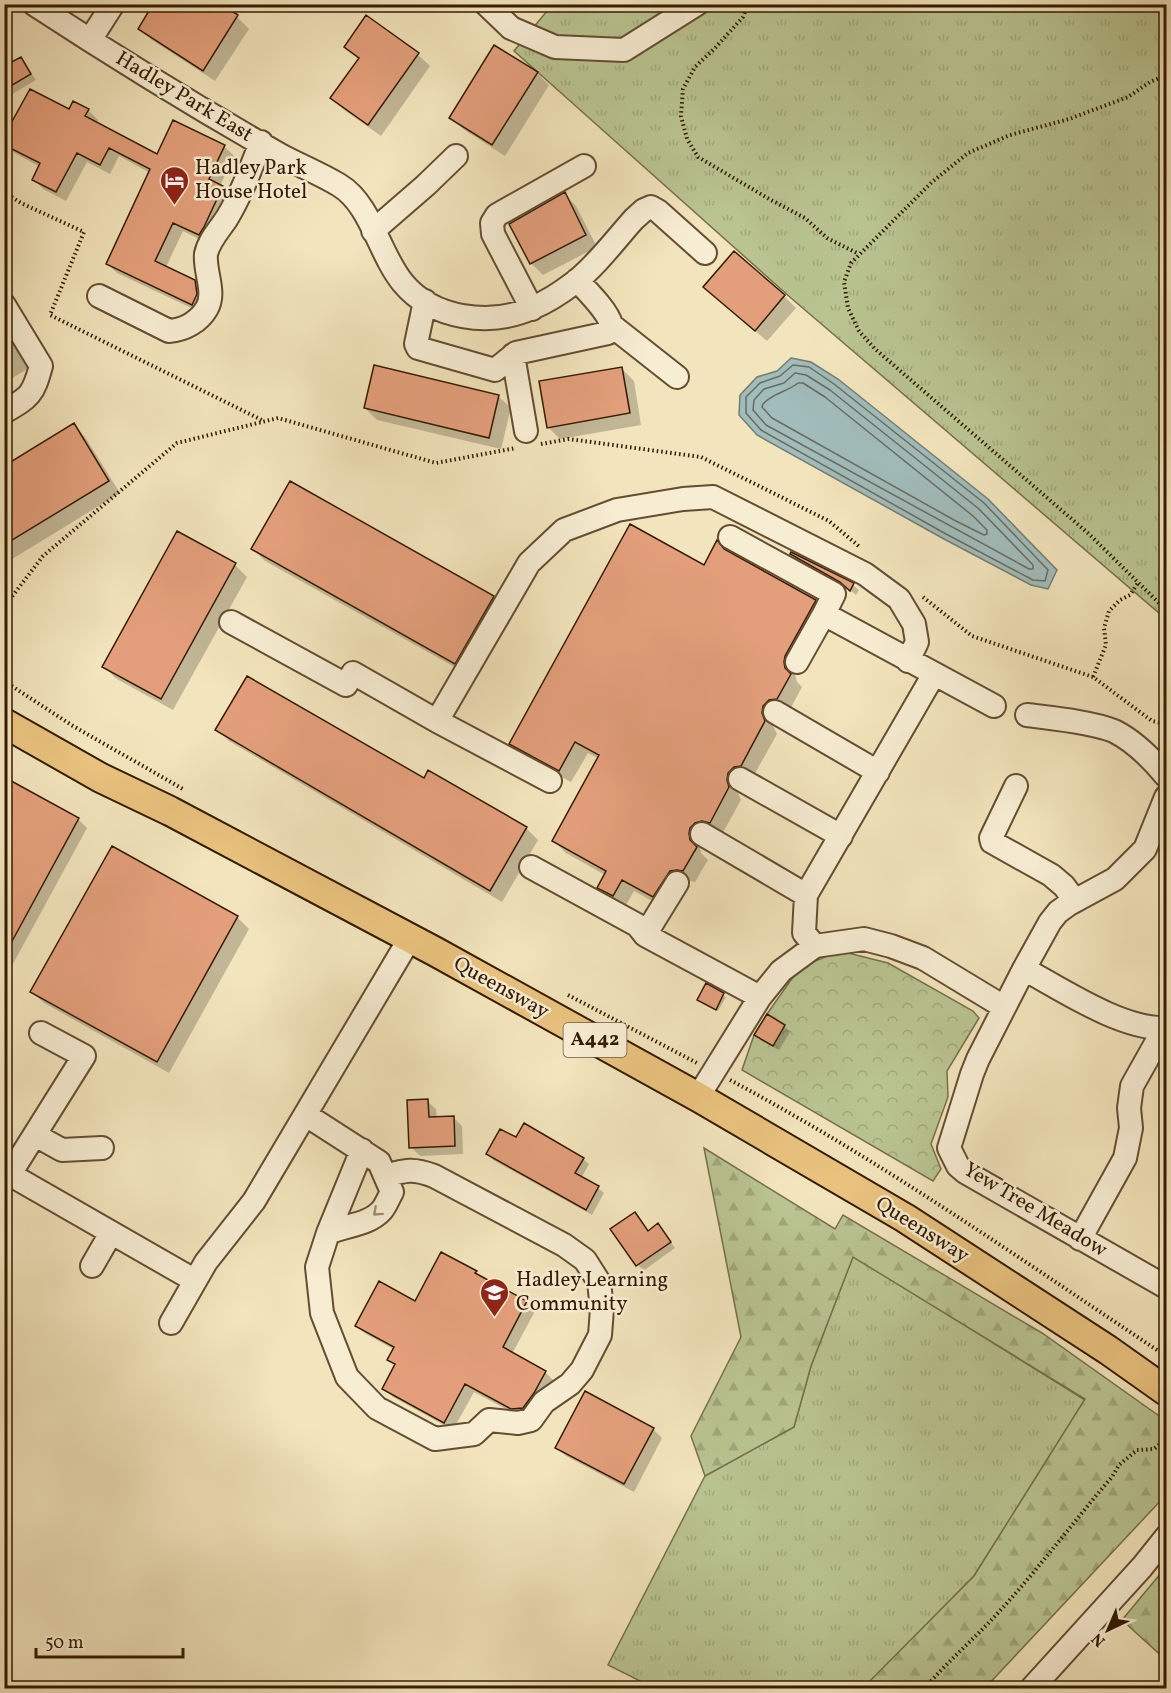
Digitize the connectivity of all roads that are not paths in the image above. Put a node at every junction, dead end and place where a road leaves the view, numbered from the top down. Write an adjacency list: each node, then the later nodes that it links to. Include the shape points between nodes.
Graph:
1 (34, 4): 5 (street, Hadley Park East)
2 (114, 4): 5 (street)
3 (486, 4): 4 (street, via 511,28 555,47 624,50)
4 (697, 4)
5 (90, 40): 6 (street, Hadley Park East)
6 (261, 142): 9 (street, Hadley Park East, via 346,189); 12 (street, via 207,251 210,300 194,323 169,330)
7 (456, 156): 9 (street)
8 (584, 166): 15 (street, via 497,215 492,223 493,234)
9 (374, 231): 13 (street, Hadley Park East, via 403,283)
10 (705, 253): 11 (street, Hadley Park East, via 651,207 634,219)
11 (577, 280): 15 (street, Hadley Park East); 16 (street)
12 (99, 296)
13 (425, 301): 15 (street, Hadley Park East, via 457,316 480,318); 17 (street, via 418,348 495,370)
14 (4, 306): 19 (street, via 41,366 28,398)
15 (532, 309)
16 (611, 324): 17 (street, via 608,333); 18 (street)
17 (513, 356): 20 (street)
18 (677, 377)
19 (4, 412)
20 (526, 431)
21 (730, 537): 22 (street, via 834,594)
22 (824, 614): 24 (street); 25 (street)
23 (231, 622): 30 (street, via 346,685 353,673)
24 (908, 661): 26 (street); 30 (street, via 917,642 914,624 899,599 865,574 713,497 683,499 617,510 564,530 529,563)
25 (797, 662)
26 (934, 674): 27 (street); 32 (street)
27 (994, 706)
28 (775, 712): 32 (street)
29 (1027, 715): 33 (street, via 1112,730)
30 (437, 721): 35 (street)
31 (4, 723): 45 (main road, Queensway / A442, via 101,778)
32 (878, 772): 39 (street)
33 (1167, 776)
34 (740, 779): 39 (street)
35 (550, 781)
36 (1016, 786): 43 (street, via 992,842 1051,875)
37 (1167, 796): 43 (street, Yew Tree Meadow, via 1144,849 1115,879)
38 (702, 834): 42 (street)
39 (841, 836): 42 (street)
40 (531, 867): 44 (street, via 637,925)
41 (677, 883): 44 (street)
42 (806, 895): 46 (street, via 804,933)
43 (1074, 901): 47 (street, Yew Tree Meadow, via 1054,917)
44 (645, 934): 48 (street)
45 (410, 938): 52 (main road, Queensway / A442); 53 (street)
46 (814, 946): 48 (street, via 781,971); 49 (street, via 864,939 891,946 923,958)
47 (1023, 969): 49 (street, Yew Tree Meadow); 50 (street, via 1122,1020 1147,1028)
48 (760, 998): 52 (street)
49 (1004, 1007): 61 (street, Yew Tree Meadow, via 972,1074 950,1148 958,1166 966,1172)
50 (1165, 1028): 61 (street, via 1132,1086 1131,1128 1125,1158)
51 (41, 1033): 54 (street, via 84,1056)
52 (698, 1097): 66 (main road, Queensway / A442, via 905,1218)
53 (306, 1115): 56 (street); 63 (street, via 254,1201)
54 (35, 1135): 55 (street, via 62,1150); 57 (street)
55 (102, 1148)
56 (362, 1150): 58 (street, via 379,1162); 60 (street)
57 (7, 1172): 59 (street)
58 (385, 1176): 60 (street, one-way to 60, via 392,1192 382,1210 364,1223); 60 (street, via 408,1169 420,1170 564,1245 585,1260 599,1282 600,1335 570,1384 544,1402 531,1420 489,1420 474,1434 435,1439 377,1408 347,1377 322,1313 317,1267)
59 (111, 1233): 62 (street); 63 (street)
60 (328, 1233)
61 (1080, 1239): 64 (street, Yew Tree Meadow)
62 (92, 1266)
63 (194, 1280): 65 (street)
64 (1167, 1287)
65 (171, 1323)
66 (1167, 1391)
67 (1167, 1537): 68 (street)
68 (1032, 1689)

